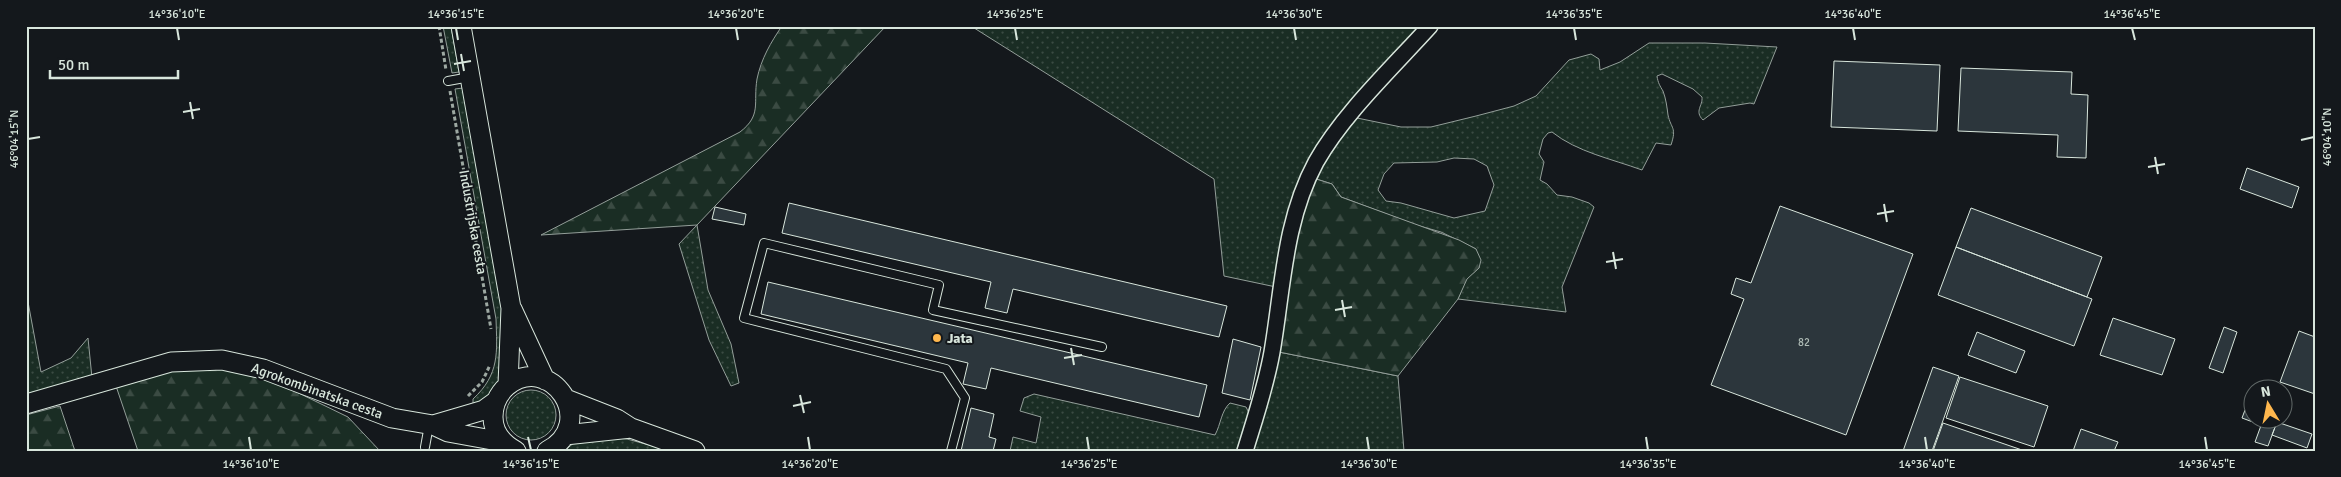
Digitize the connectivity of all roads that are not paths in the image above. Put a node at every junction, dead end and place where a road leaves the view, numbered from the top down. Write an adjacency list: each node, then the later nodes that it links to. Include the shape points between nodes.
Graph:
1 (461, 26): 3 (street, Industrijska cesta)
2 (1430, 26): 19 (street, via 1351,113 1316,162 1298,205 1291,233 1272,353)
3 (470, 77): 4 (lane); 5 (street, Industrijska cesta)
4 (448, 81)
5 (511, 308): 7 (street, Industrijska cesta); 8 (street, Industrijska cesta)
6 (1102, 347): 18 (lane, via 933,310 939,285 764,243 744,318 946,369 965,398)
7 (545, 380): 8 (street, via 526,378); 9 (street, via 558,387)
8 (508, 386): 10 (street)
9 (566, 399): 13 (street, via 617,419); 14 (street, via 570,421)
10 (495, 402): 12 (street, Agrokombinatska cesta, via 484,410); 15 (street, via 495,428)
11 (26, 404): 12 (street, Agrokombinatska cesta, via 171,362 222,360 263,369 378,413)
12 (431, 425): 15 (street, Agrokombinatska cesta); 16 (lane)
13 (631, 428): 14 (street); 17 (street)
14 (554, 446)
15 (510, 447)
16 (425, 448)
17 (695, 451)
18 (951, 451)
19 (1244, 451)

